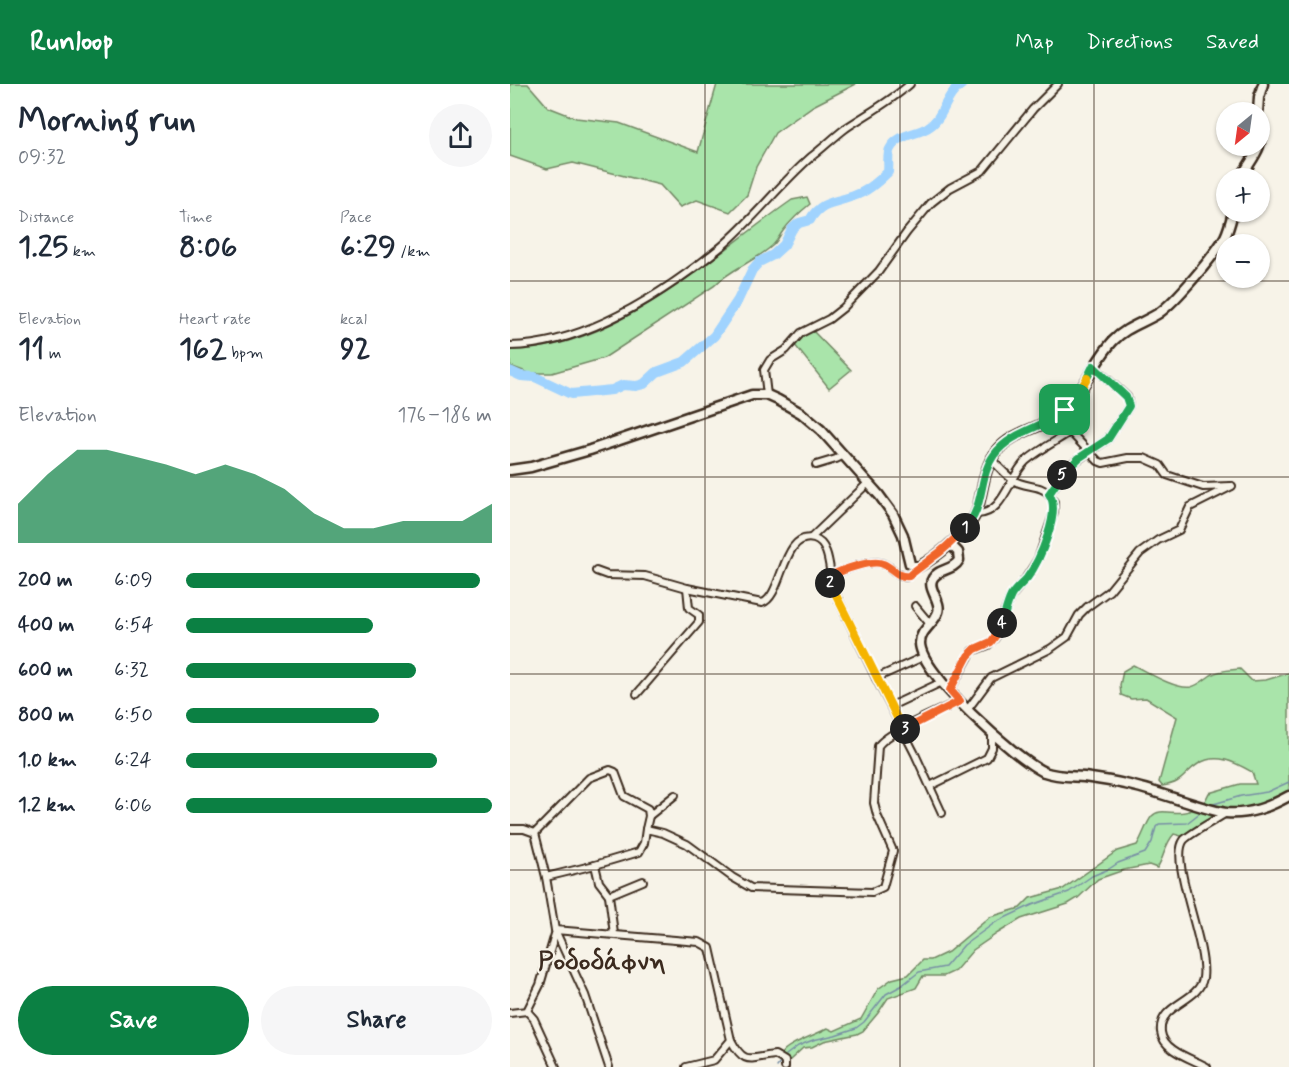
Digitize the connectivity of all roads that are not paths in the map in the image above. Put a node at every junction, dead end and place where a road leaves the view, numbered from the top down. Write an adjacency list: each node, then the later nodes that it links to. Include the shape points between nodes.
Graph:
1 (910, 84): 6 (street, via 843,130 722,246 662,288 597,325 558,340)
2 (1058, 84): 8 (street, via 982,171 931,203 879,271 843,308 801,333 770,360 764,370)
3 (1263, 84): 4 (main road)
4 (1258, 102)
5 (1230, 222): 7 (main road, via 1224,239 1174,300 1124,331)
6 (510, 346)
7 (1093, 366): 9 (main road, via 1076,397); 11 (street, via 1129,404 1108,439)
8 (767, 394): 12 (main road, via 811,420); 15 (main road, via 752,395 542,465)
9 (1056, 417): 10 (street); 13 (main road, via 1006,441)
10 (1070, 432): 11 (street); 16 (street, via 1028,460)
11 (1089, 452): 18 (street, via 1066,469); 35 (street, via 1103,463 1136,457 1151,460 1167,475 1203,487 1232,486 1190,507 1179,530 1140,553 1109,591 1079,615 1067,637 991,678)
12 (844, 455): 14 (street); 17 (main road)
13 (991, 459): 16 (street); 19 (main road)
14 (816, 465)
15 (510, 470)
16 (1013, 480): 18 (street); 19 (street, via 991,510)
17 (868, 483): 20 (street); 22 (main road, via 893,514 910,564)
18 (1049, 494): 31 (street, via 1054,512 1038,559 1010,598 995,638 972,651)
19 (976, 514): 21 (main road)
20 (811, 538): 24 (street, via 824,547); 25 (street, via 802,540 788,555 767,602)
21 (950, 544): 22 (main road); 27 (main road, via 958,552 959,560 933,578 939,606)
22 (918, 567): 24 (street, via 906,577 876,562)
23 (596, 571): 25 (street, via 645,576)
24 (831, 576): 29 (street, via 830,584)
25 (687, 588): 32 (street, via 689,608 699,615 699,622)
26 (915, 606): 27 (street)
27 (930, 624): 28 (main road, via 920,638)
28 (923, 657): 29 (street); 30 (main road)
29 (876, 678): 34 (street)
30 (942, 682): 31 (main road); 34 (street)
31 (950, 690): 33 (main road)
32 (637, 694)
33 (960, 701): 35 (main road); 36 (street)
34 (891, 706): 36 (street)
35 (968, 709): 37 (main road)
36 (903, 730): 38 (street); 45 (street, via 883,740 877,750 875,810 893,851 883,887 875,892 750,888 687,844)
37 (992, 733): 38 (street, via 987,758); 42 (main road, via 1022,758 1056,776 1135,786)
38 (930, 786): 41 (street)
39 (675, 795): 43 (street)
40 (1289, 796): 42 (main road, via 1263,809)
41 (942, 813)
42 (1226, 813): 61 (street, via 1186,838 1180,850 1182,877 1201,945 1203,976 1195,994 1165,1017 1161,1033 1173,1049)
43 (649, 816): 45 (street); 46 (street, via 645,807 624,796 615,772 610,770 589,778)
44 (510, 829): 46 (street)
45 (646, 829): 47 (street, via 639,852)
46 (535, 833): 48 (street)
47 (595, 866): 48 (street); 50 (street, via 599,882)
48 (546, 877): 51 (street)
49 (643, 881): 50 (street)
50 (609, 895): 52 (street)
51 (555, 932): 52 (street); 53 (street, via 540,985); 58 (street, via 585,995)
52 (614, 934): 55 (street, via 699,942 710,948)
53 (526, 1011): 54 (street); 57 (street, via 534,1019)
54 (510, 1013)
55 (731, 1040): 56 (street); 60 (street, via 741,1057 752,1060 775,1055 784,1061)
56 (713, 1064): 59 (street)
57 (556, 1067)
58 (608, 1067)
59 (686, 1067)
60 (785, 1067)
61 (1207, 1067)

